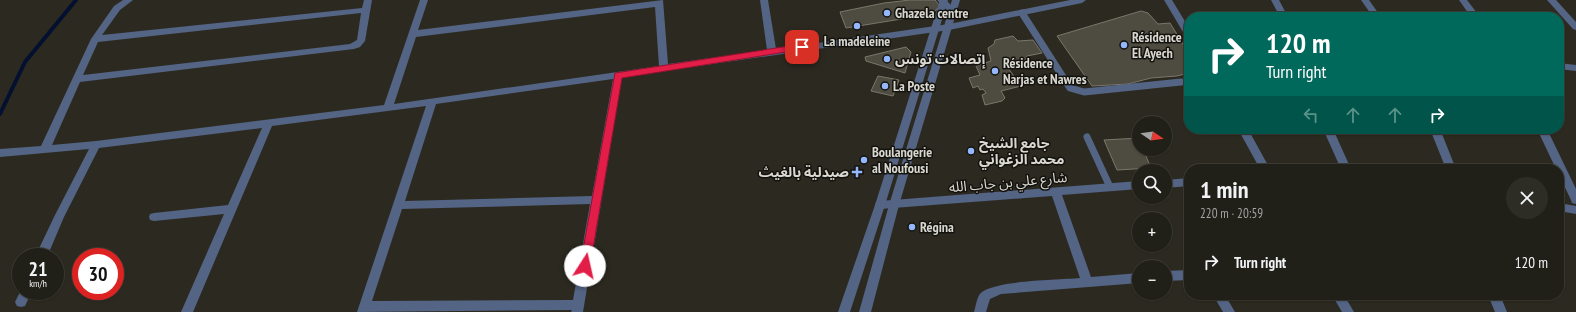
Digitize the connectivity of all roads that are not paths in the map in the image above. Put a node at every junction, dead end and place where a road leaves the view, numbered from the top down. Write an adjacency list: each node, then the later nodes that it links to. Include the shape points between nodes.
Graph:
1 (129, 0): 27 (street, via 117,8)
2 (368, 0): 14 (street)
3 (424, 0): 26 (street)
4 (764, 0): 28 (street)
5 (956, 0): 15 (street)
6 (1082, 0): 20 (street)
7 (1168, 0): 23 (street)
8 (1275, 0): 16 (street)
9 (1365, 0): 17 (street)
10 (1463, 0): 18 (street)
11 (1551, 0): 19 (street)
12 (943, 1): 15 (street); 25 (street)
13 (659, 2): 26 (street); 31 (street)
14 (366, 10): 27 (street); 33 (street, via 361,41 351,47)
15 (953, 11): 22 (street)
16 (1281, 12)
17 (1373, 12)
18 (1472, 12)
19 (1562, 12)
20 (1022, 14): 22 (street); 34 (lane, via 1070,88 1084,92)
21 (1564, 14): 24 (street)
22 (949, 27): 25 (street); 60 (street)
23 (1184, 27)
24 (1576, 27)
25 (936, 28): 28 (street); 59 (street)
26 (412, 34): 36 (street)
27 (95, 39): 33 (street)
28 (772, 52): 31 (street)
29 (1564, 67): 30 (street)
30 (1576, 68)
31 (664, 69): 32 (street)
32 (618, 75): 35 (street); 56 (street)
33 (76, 79): 44 (street)
34 (1181, 82)
35 (432, 102): 36 (street); 58 (street)
36 (388, 108): 37 (street)
37 (268, 124): 43 (street); 62 (street)
38 (1246, 134): 46 (street)
39 (1330, 134): 47 (street)
40 (1437, 134): 48 (street)
41 (1544, 134): 49 (street)
42 (1087, 137): 54 (lane)
43 (96, 145): 44 (street); 65 (street)
44 (45, 149): 45 (street)
45 (0, 152)
46 (1262, 164)
47 (1344, 164)
48 (1449, 164)
49 (1559, 164)
50 (1564, 175): 57 (street)
51 (1184, 182): 52 (street)
52 (1172, 183)
53 (1132, 185): 54 (street, شارع علي بن جاب الله)
54 (1110, 187): 55 (street, شارع علي بن جاب الله)
55 (1056, 192): 60 (street, شارع علي بن جاب الله); 69 (street)
56 (596, 200): 58 (street); 74 (street)
57 (1576, 200)
58 (399, 205): 73 (street)
59 (880, 205): 60 (street, شارع علي بن جاب الله); 76 (street)
60 (894, 205): 77 (street)
61 (1564, 208): 63 (street)
62 (231, 209): 64 (street); 75 (street)
63 (1576, 210)
64 (154, 217)
65 (45, 248)
66 (1184, 275): 67 (street)
67 (1172, 276)
68 (1132, 278): 69 (street)
69 (1087, 281): 78 (street, via 1000,290 985,296)
70 (1222, 300): 79 (street)
71 (1341, 300): 80 (street)
72 (1496, 300): 81 (street)
73 (364, 309): 74 (street)
74 (577, 309)
75 (187, 312)
76 (844, 312)
77 (865, 312)
78 (980, 312)
79 (1229, 312)
80 (1348, 312)
81 (1501, 312)

